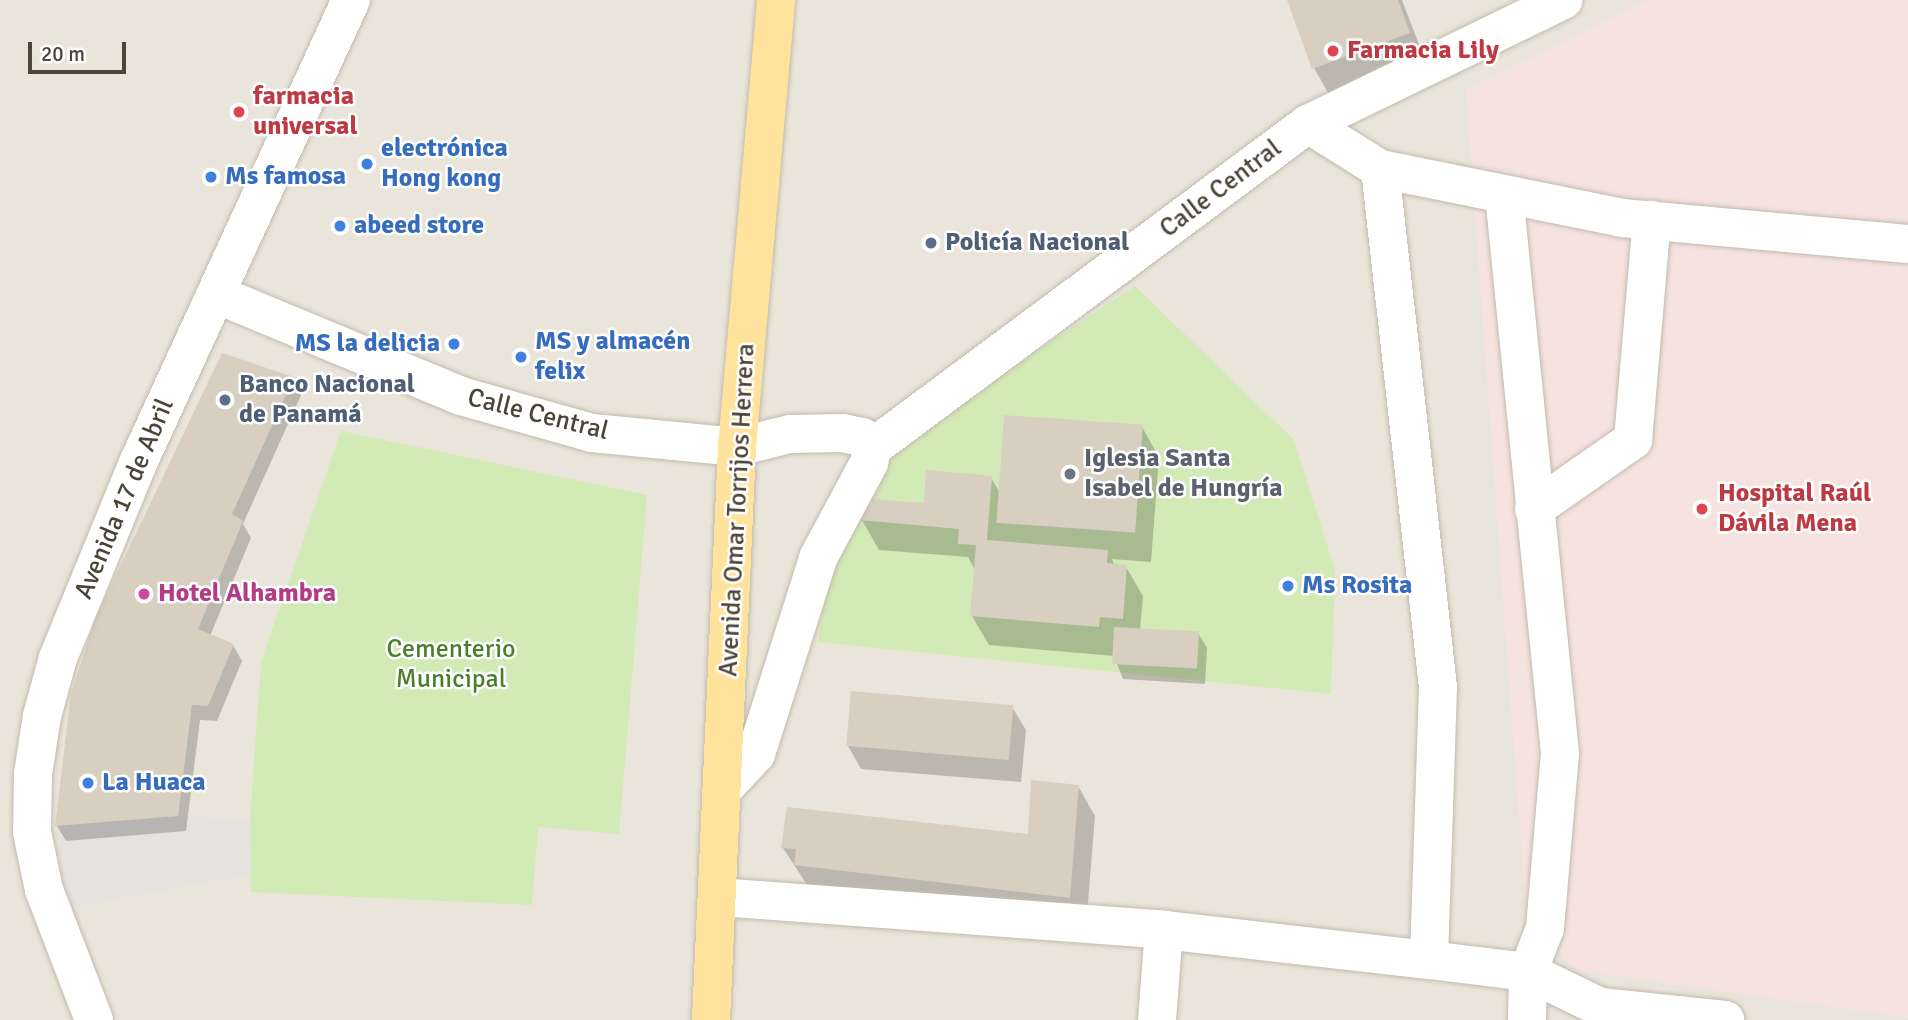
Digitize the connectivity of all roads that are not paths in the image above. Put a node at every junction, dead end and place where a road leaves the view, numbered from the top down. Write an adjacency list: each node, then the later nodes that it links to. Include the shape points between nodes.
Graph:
1 (351, 0): 9 (street, Avenida 17 de Abril)
2 (776, 0): 10 (main road, Avenida Omar Torrijos Herrera)
3 (1563, 0): 4 (street, Calle Central)
4 (1308, 124): 5 (street); 11 (street, Calle Central)
5 (1380, 169): 6 (street); 16 (street, via 1438,687)
6 (1504, 194): 7 (street); 12 (street)
7 (1652, 220): 8 (street); 12 (street, via 1633,440)
8 (1908, 244)
9 (216, 294): 10 (street, Calle Central, via 461,396 592,433); 18 (street, Avenida 17 de Abril, via 128,487 58,658 42,716 33,774 32,832 44,890)
10 (737, 447): 11 (street, Calle Central, via 790,434 842,433 862,438); 13 (main road, Avenida Omar Torrijos Herrera)
11 (872, 448): 13 (street, via 869,463 818,558 756,754)
12 (1534, 509): 17 (street, via 1560,753 1545,928)
13 (725, 787): 14 (main road, Avenida Omar Torrijos Herrera)
14 (719, 897): 15 (street); 19 (main road, Avenida Omar Torrijos Herrera)
15 (1164, 930): 16 (street); 20 (street)
16 (1429, 960): 17 (street)
17 (1528, 972): 21 (street); 22 (street, via 1600,1007)
18 (94, 1020)
19 (711, 1020)
20 (1157, 1020)
21 (1527, 1020)
22 (1724, 1020)

